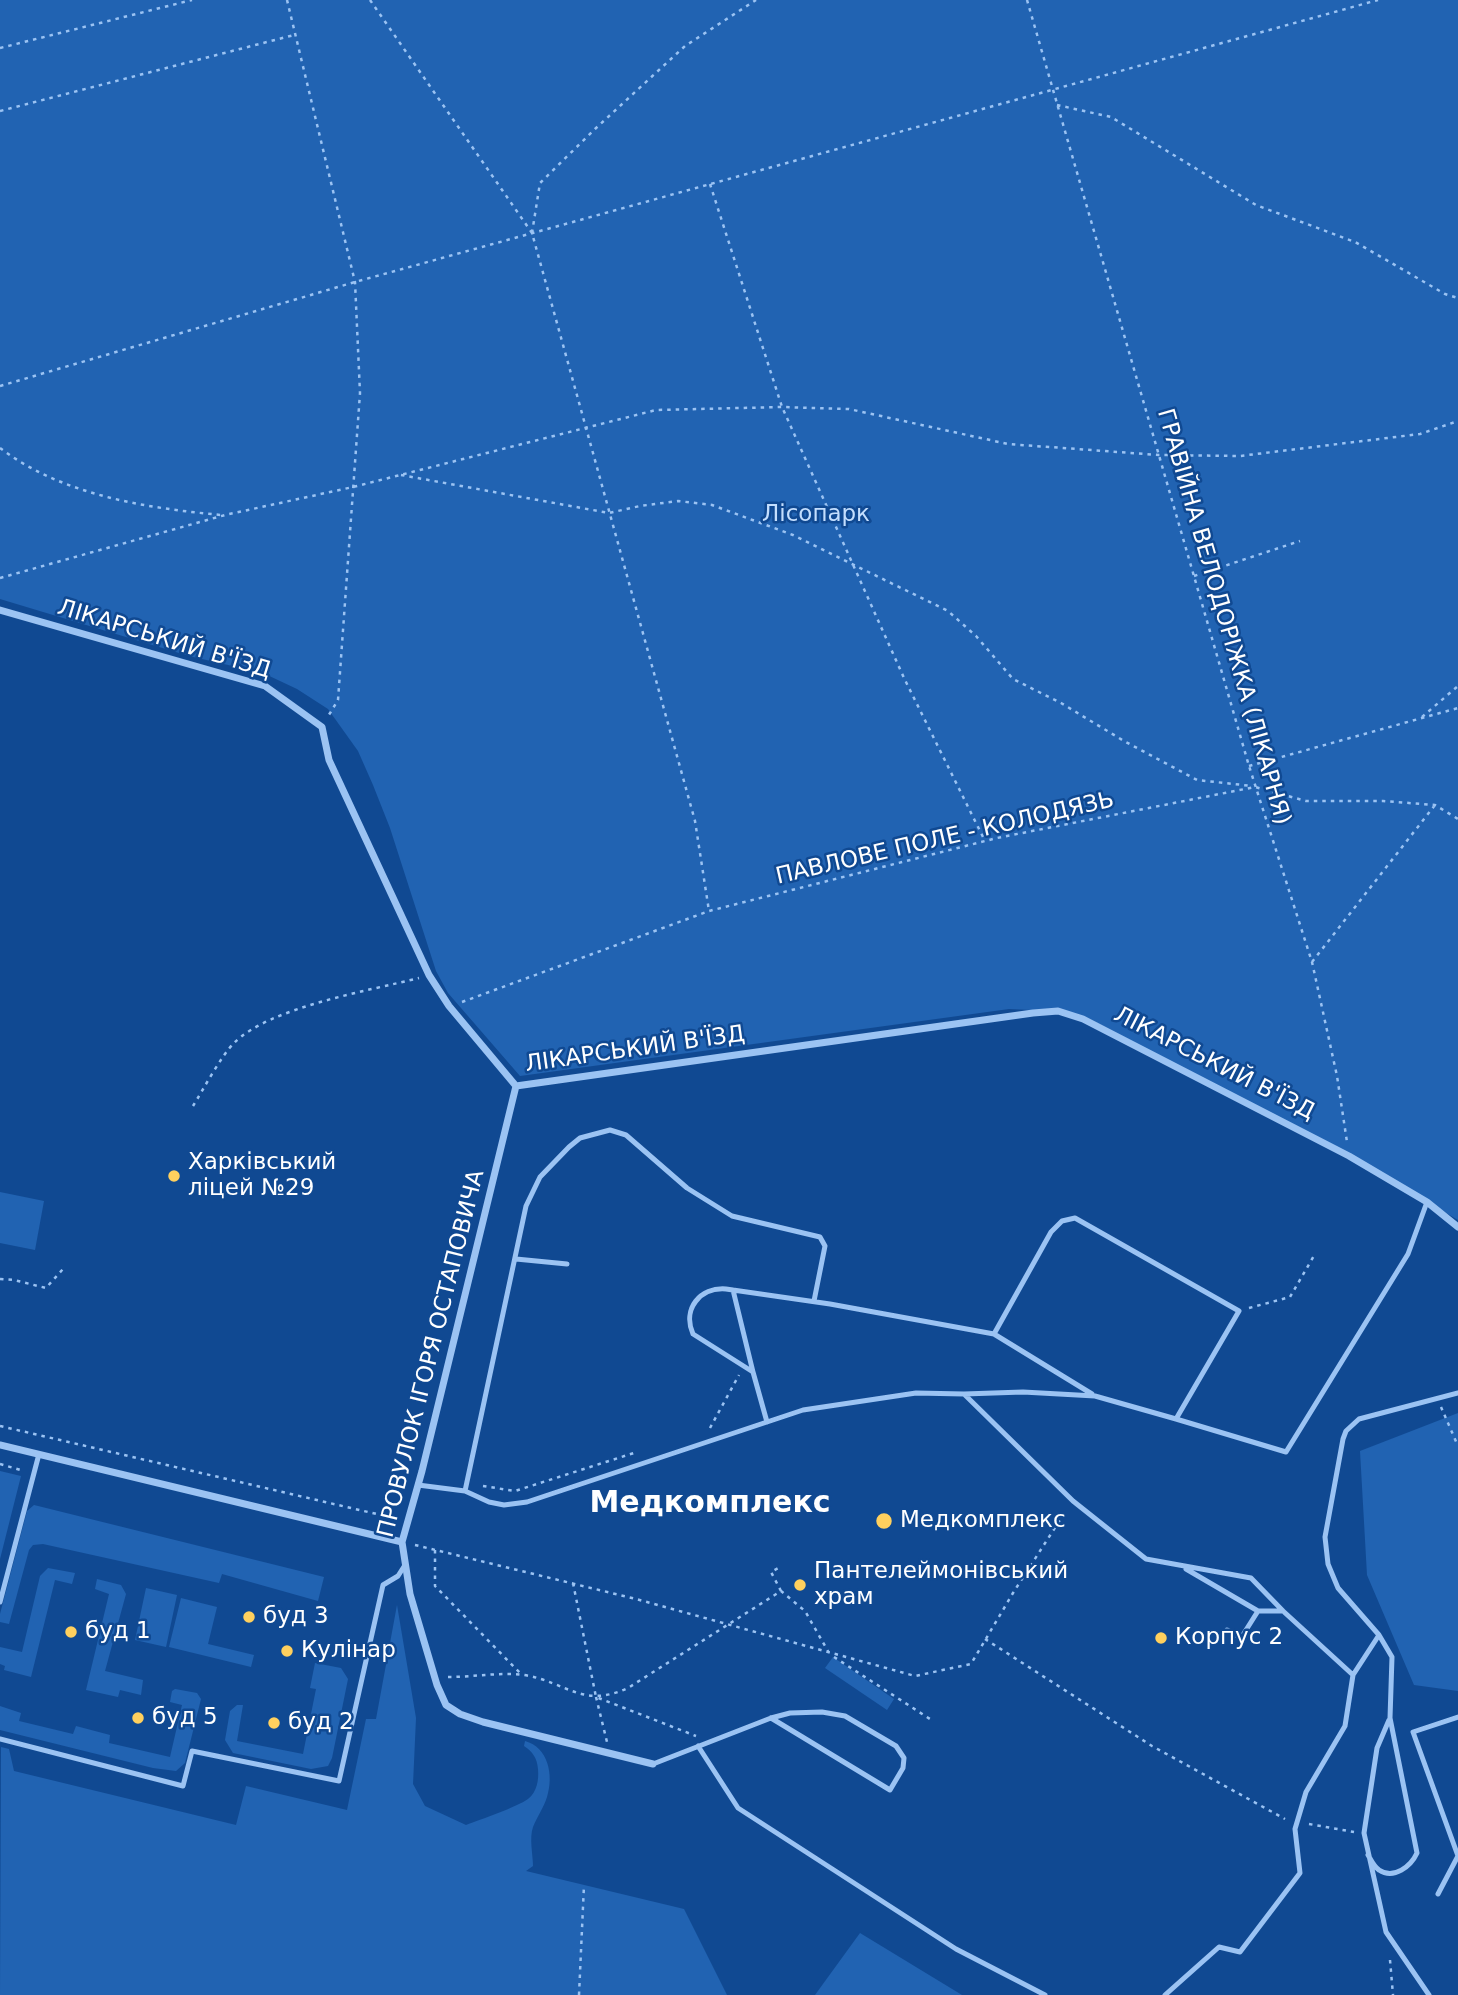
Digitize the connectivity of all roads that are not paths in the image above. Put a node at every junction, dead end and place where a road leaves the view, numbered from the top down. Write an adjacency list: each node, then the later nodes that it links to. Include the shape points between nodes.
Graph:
1 (0, 610): 2 (street, ЛІКАРСЬКИЙ В'ЇЗД, via 265,686 322,727 329,760 429,975)
2 (516, 1086): 3 (street, ЛІКАРСЬКИЙ В'ЇЗД, via 1058,1012 1083,1019 1349,1156); 18 (street, ПРОВУЛОК ІГОРЯ ОСТАПОВИЧА)
3 (1427, 1202): 4 (street, ЛІКАРСЬКИЙ В'ЇЗД); 14 (lane, via 1408,1254 1286,1452)
4 (1458, 1227)
5 (516, 1259): 6 (lane); 8 (lane, via 526,1206 540,1177 580,1138 610,1130 626,1135 687,1188 732,1216 820,1237 825,1246); 19 (lane)
6 (567, 1264)
7 (733, 1290): 8 (lane); 10 (lane); 10 (lane, via 713,1288 702,1294 691,1309 690,1329 697,1339)
8 (814, 1301): 9 (lane)
9 (994, 1334): 13 (lane); 14 (lane, via 1051,1231 1062,1221 1075,1218 1239,1311)
10 (753, 1372): 15 (lane)
11 (1458, 1393): 27 (lane, via 1359,1419 1343,1438 1325,1537 1328,1564 1338,1588)
12 (964, 1394): 13 (lane); 15 (lane, via 876,1398); 22 (lane, via 1073,1501 1146,1559)
13 (1095, 1396): 14 (lane)
14 (1176, 1419)
15 (767, 1422): 19 (lane, via 527,1502 504,1506)
16 (0, 1445): 17 (street)
17 (39, 1454): 20 (street); 23 (lane)
18 (418, 1485): 19 (lane); 20 (street, ПРОВУЛОК ІГОРЯ ОСТАПОВИЧА)
19 (465, 1491)
20 (402, 1542): 21 (street, ПРОВУЛОК ІГОРЯ ОСТАПОВИЧА)
21 (405, 1565): 32 (lane, via 383,1585 339,1781 192,1751 183,1786); 34 (street, ПРОВУЛОК ІГОРЯ ОСТАПОВИЧА, via 446,1705 483,1722)
22 (1184, 1567): 24 (lane); 25 (lane, via 1251,1578)
23 (0, 1602)
24 (1258, 1611): 25 (lane); 26 (lane, via 1241,1638)
25 (1283, 1611): 28 (lane)
26 (1227, 1630)
27 (1379, 1635): 28 (lane); 31 (lane, via 1392,1657)
28 (1353, 1675): 39 (lane, via 1345,1726 1306,1792 1295,1829 1300,1873 1240,1952 1219,1947)
29 (1458, 1717): 36 (lane, via 1413,1732)
30 (771, 1718): 30 (lane, via 890,1790 904,1768 896,1746 845,1716 822,1712); 33 (lane)
31 (1390, 1718): 35 (lane, via 1377,1748 1364,1833); 35 (lane, via 1417,1853 1407,1867 1390,1873 1376,1868)
32 (0, 1739)
33 (698, 1746): 34 (lane); 38 (lane, via 738,1808 956,1950)
34 (653, 1764)
35 (1368, 1855): 40 (lane, via 1387,1932)
36 (1458, 1856): 37 (lane)
37 (1438, 1894)
38 (1045, 1995)
39 (1165, 1995)
40 (1429, 1995)

